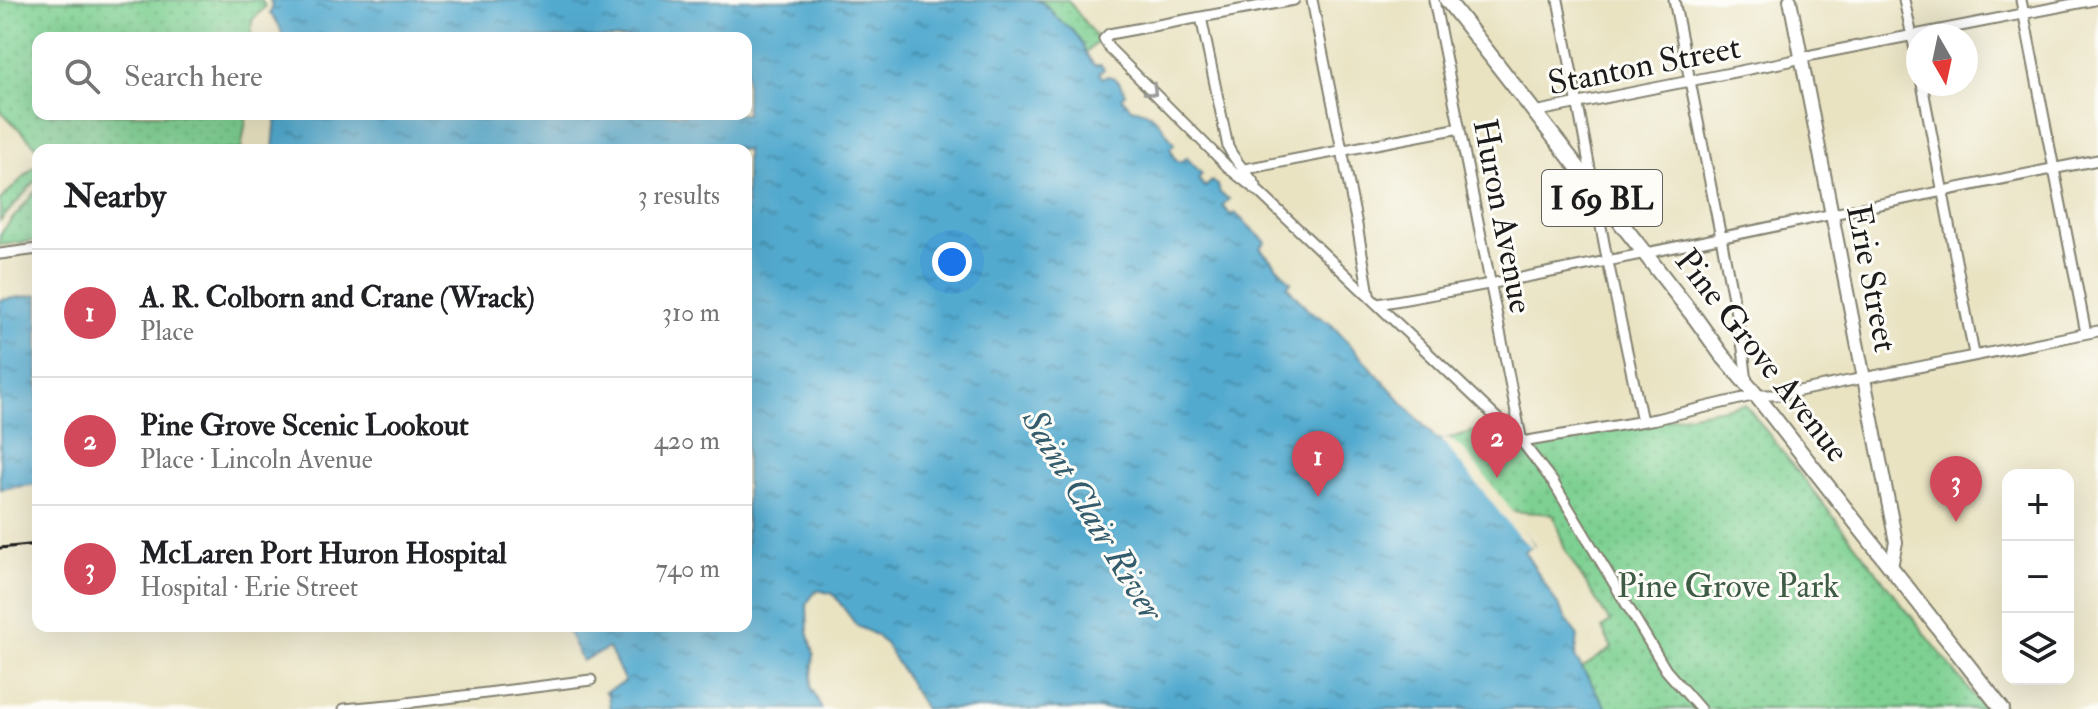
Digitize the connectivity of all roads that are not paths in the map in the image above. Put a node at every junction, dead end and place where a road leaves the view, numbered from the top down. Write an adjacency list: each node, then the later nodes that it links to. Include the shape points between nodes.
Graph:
1 (1294, 0): 12 (street)
2 (1312, 0): 22 (street)
3 (1434, 0): 21 (street, Huron Avenue)
4 (1447, 0): 20 (main road, Pine Grove Avenue / I 69 BL)
5 (1558, 0): 19 (street)
6 (1674, 0): 17 (street)
7 (1790, 0): 16 (street, Erie Street)
8 (1904, 0): 13 (street)
9 (2021, 0): 11 (street)
10 (2094, 0): 11 (street, Stanton Street)
11 (2024, 14): 14 (street, Stanton Street); 24 (street)
12 (1201, 17): 25 (street, via 1228,147); 28 (street, one-way to 28, via 1104,39 1232,171)
13 (1909, 24)
14 (1973, 24)
15 (1906, 37): 16 (street, Stanton Street)
16 (1801, 58): 17 (street, Stanton Street); 29 (street, Erie Street)
17 (1691, 81): 19 (street, Stanton Street); 30 (street)
18 (1924, 96): 27 (street)
19 (1578, 103): 20 (street, Stanton Street); 26 (street)
20 (1534, 112): 26 (main road, Pine Grove Avenue / I 69 BL)
21 (1460, 128): 22 (street); 35 (street, Huron Avenue)
22 (1342, 151): 25 (street); 36 (street)
23 (2098, 160): 24 (street)
24 (2054, 168): 27 (street); 39 (street)
25 (1245, 169): 28 (street)
26 (1594, 188): 32 (main road, Pine Grove Avenue / I 69 BL); 34 (street)
27 (1944, 191): 29 (street); 40 (street)
28 (1260, 193): 36 (street)
29 (1832, 214): 30 (street); 41 (street, Erie Street)
30 (1721, 237): 32 (street); 42 (street)
31 (32, 250): 33 (street)
32 (1645, 252): 34 (street); 42 (main road, Pine Grove Avenue / I 69 BL)
33 (0, 254)
34 (1608, 259): 35 (street); 43 (street)
35 (1490, 283): 37 (street); 44 (street, Huron Avenue)
36 (1369, 294): 37 (street)
37 (1378, 304): 44 (street)
38 (2098, 331): 39 (street)
39 (2086, 333): 40 (street)
40 (1974, 354): 41 (street)
41 (1864, 378): 42 (street, via 1779,395); 45 (street, Erie Street, via 1896,542)
42 (1752, 390): 43 (street); 45 (main road, Pine Grove Avenue / I 69 BL)
43 (1642, 421): 44 (street)
44 (1522, 442): 50 (street, via 1553,482 1666,670)
45 (1891, 567): 51 (main road, Pine Grove Avenue / I 69 BL)
46 (591, 680): 47 (street)
47 (406, 703): 48 (street); 49 (street)
48 (344, 709)
49 (441, 709)
50 (1700, 709)
51 (2002, 709)

